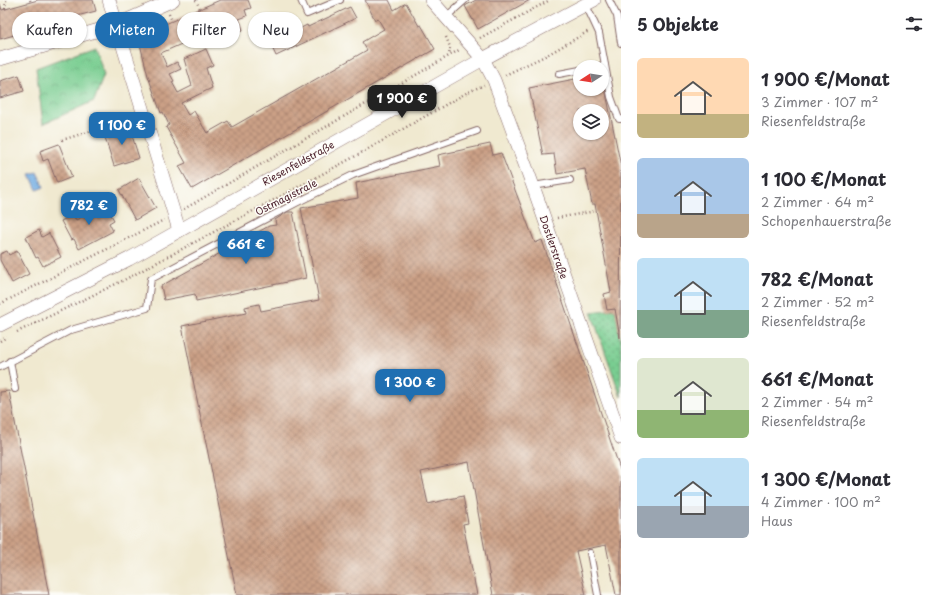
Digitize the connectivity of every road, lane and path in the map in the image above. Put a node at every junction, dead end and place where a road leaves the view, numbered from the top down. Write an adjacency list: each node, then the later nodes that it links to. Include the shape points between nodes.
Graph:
1 (6, 0): 12 (path)
2 (109, 0): 14 (street)
3 (173, 0): 15 (street)
4 (196, 0): 13 (path)
5 (300, 0): 6 (lane, via 307,14)
6 (340, 0)
7 (431, 0): 16 (street, Dostlerstraße)
8 (465, 0): 16 (lane)
9 (550, 0): 20 (path)
10 (609, 0): 19 (lane, via 617,16)
11 (590, 2): 17 (lane); 23 (street, Riesenfeldstraße)
12 (5, 9)
13 (200, 9)
14 (112, 12)
15 (146, 12)
16 (446, 17): 20 (street, Dostlerstraße)
17 (596, 27): 24 (lane); 27 (path, via 547,55)
18 (95, 31): 22 (street)
19 (621, 43)
20 (470, 44): 23 (street, Dostlerstraße); 36 (path)
21 (123, 48): 29 (street)
22 (0, 59)
23 (483, 59): 27 (street, Dostlerstraße); 40 (street, Riesenfeldstraße)
24 (604, 60)
25 (573, 71): 26 (lane)
26 (559, 74)
27 (494, 80): 34 (street, Dostlerstraße); 45 (path, via 468,92 354,157)
28 (609, 86): 30 (lane)
29 (143, 115): 32 (path); 36 (street)
30 (621, 119)
31 (477, 131): 46 (lane, Ostmagistrale, via 353,175 296,203 151,279 147,308 71,330)
32 (62, 140)
33 (570, 180): 34 (lane)
34 (533, 186): 49 (street, Dostlerstraße)
35 (596, 211): 37 (path)
36 (174, 215): 38 (path); 40 (street)
37 (555, 218)
38 (154, 224): 39 (path); 41 (path)
39 (156, 228)
40 (179, 230): 44 (street, Riesenfeldstraße, via 129,259)
41 (126, 239): 42 (path); 43 (path)
42 (128, 242)
43 (0, 304)
44 (0, 325)
45 (0, 341)
46 (10, 362): 47 (lane, Ostmagistrale); 48 (lane)
47 (0, 367)
48 (15, 389)
49 (621, 436)
50 (590, 553): 51 (lane)
51 (598, 595)

